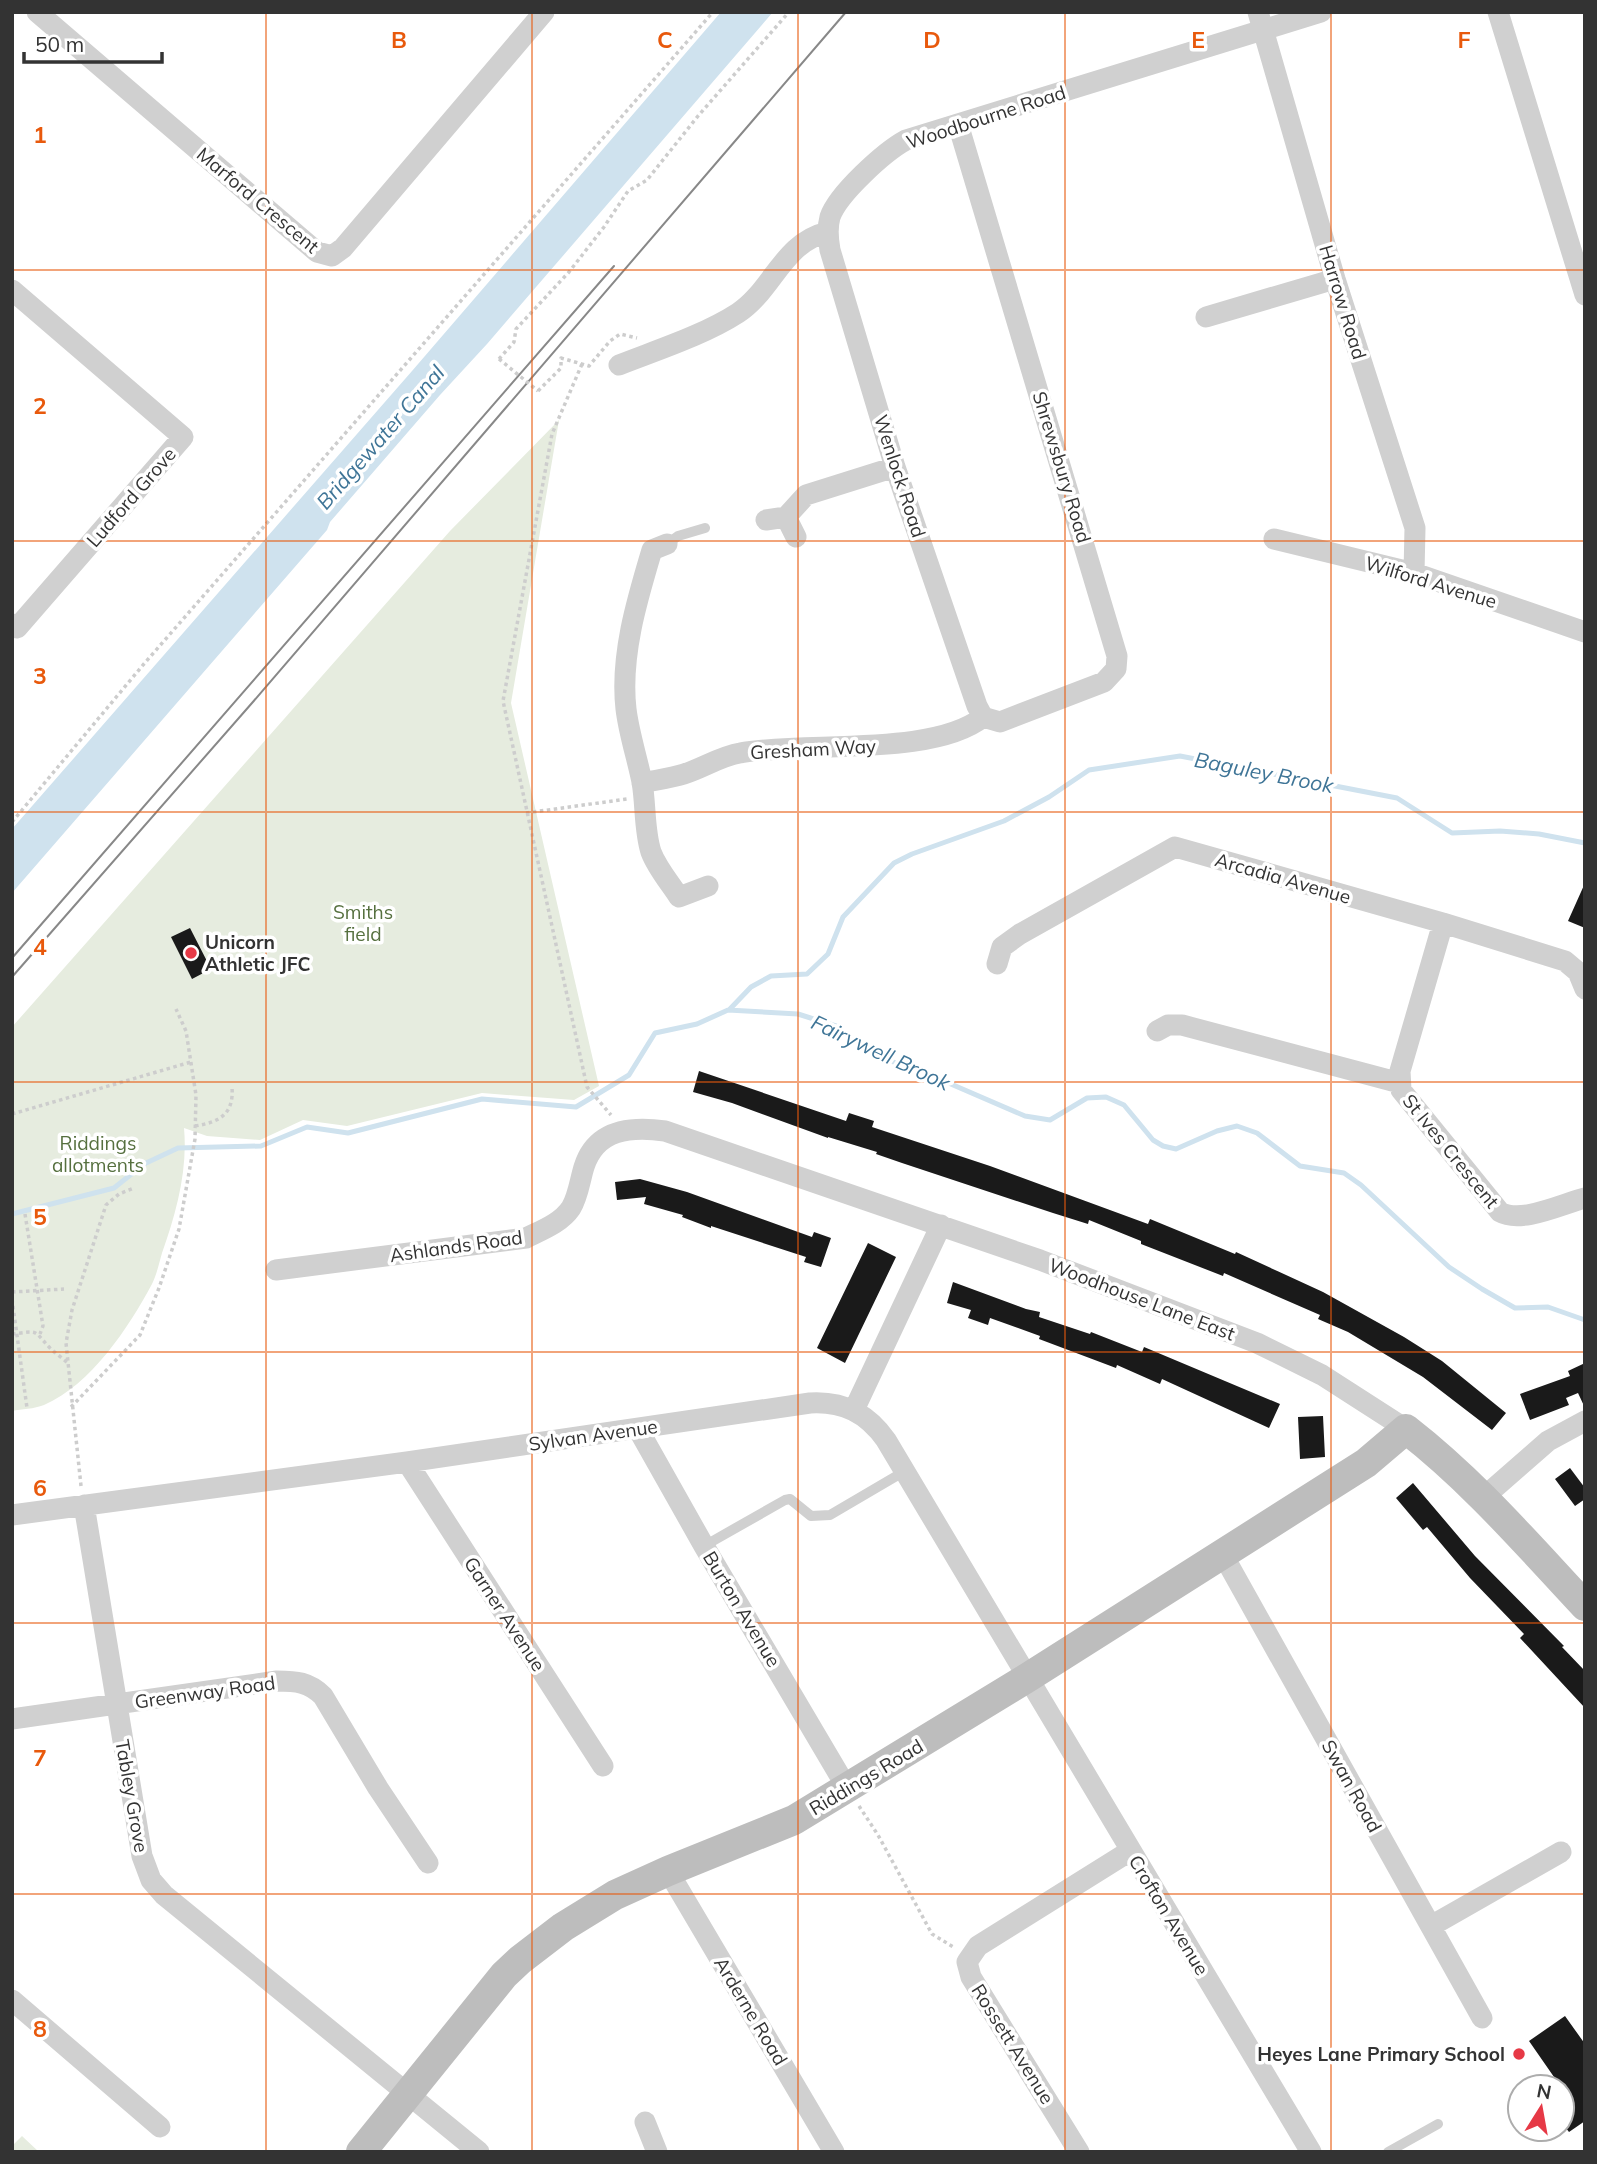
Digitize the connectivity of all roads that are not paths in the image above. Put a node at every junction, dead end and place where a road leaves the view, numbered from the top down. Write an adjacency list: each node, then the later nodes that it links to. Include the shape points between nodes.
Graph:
1 (37, 12): 2 (street, Marford Crescent, via 317,252 331,256 343,248)
2 (544, 12)
3 (1321, 12): 5 (street, Woodbourne Road)
4 (1498, 12): 10 (street)
5 (1260, 21): 6 (street, Woodbourne Road); 8 (street, Harrow Road)
6 (958, 124): 7 (street, Woodbourne Road, via 906,141 882,155 833,211); 21 (street, Shrewsbury Road, via 1118,656 1116,669 1104,682 1000,722)
7 (828, 232): 12 (street, via 809,237 792,251 749,306 737,314 641,346); 13 (street, Wenlock Road)
8 (1335, 279): 11 (street); 18 (street, Harrow Road, via 1415,528)
9 (12, 290): 19 (street, Ludford Grove, via 183,437 16,628)
10 (1585, 295)
11 (1206, 317)
12 (620, 365)
13 (895, 467): 15 (street, via 806,495 776,519); 21 (street, Wenlock Road)
14 (705, 528): 17 (lane)
15 (796, 537)
16 (1274, 539): 18 (street, Wilford Avenue)
17 (654, 544): 22 (street, via 634,619 626,679 630,734)
18 (1414, 573): 20 (street, Wilford Avenue)
19 (12, 624)
20 (1585, 632)
21 (983, 717): 22 (street, Gresham Way, via 971,727 894,744 737,753)
22 (643, 790): 23 (street, via 651,851 674,903)
23 (708, 886)
24 (1443, 923): 25 (street, Arcadia Avenue, via 1175,846 1020,934 1002,947); 26 (street, Arcadia Avenue, via 1566,961 1578,972); 28 (street, St Ives Crescent)
25 (997, 964)
26 (1585, 989)
27 (1157, 1031): 28 (street, via 1182,1025)
28 (1400, 1083): 30 (street, St Ives Crescent, via 1405,1096 1500,1212 1522,1216)
29 (623, 1130): 31 (street, Woodhouse Lane East, via 664,1131); 32 (street, Ashlands Road, via 595,1147 585,1163 572,1207 560,1220 526,1238)
30 (1585, 1198)
31 (941, 1225): 33 (street); 36 (street, Woodhouse Lane East, via 1258,1343 1331,1380)
32 (276, 1270)
33 (854, 1410): 35 (street, Sylvan Avenue, via 810,1404); 38 (street, Sylvan Avenue, via 877,1426)
34 (1585, 1421): 39 (street, via 1548,1441)
35 (638, 1429): 37 (street, Sylvan Avenue); 42 (street, Burton Avenue)
36 (1406, 1429): 39 (street, Woodhouse Lane East); 43 (street, Riddings Road, via 1366,1463)
37 (407, 1462): 40 (street, Sylvan Avenue); 48 (street, Garner Avenue)
38 (905, 1471): 42 (lane, via 830,1515 811,1516 785,1500); 45 (street, Sylvan Avenue)
39 (1484, 1497): 44 (street, Woodhouse Lane East)
40 (84, 1505): 41 (street, Sylvan Avenue); 46 (street, Tabley Grove)
41 (12, 1515)
42 (704, 1546): 49 (street, Burton Avenue)
43 (1222, 1553): 45 (street, Riddings Road); 54 (street, Swan Road)
44 (1585, 1606)
45 (1027, 1678): 49 (street, Riddings Road); 50 (street, Crofton Avenue)
46 (117, 1704): 47 (street, Greenway Road); 52 (street, Greenway Road, via 277,1681 315,1688); 57 (street, Tabley Grove, via 142,1856 158,1889)
47 (12, 1719)
48 (603, 1766)
49 (847, 1788): 53 (street, Riddings Road, via 793,1820)
50 (1130, 1851): 65 (street, Rossett Avenue, via 978,1946 969,1957 968,1973); 66 (street, Crofton Avenue)
51 (1561, 1852): 54 (street)
52 (428, 1863)
53 (668, 1871): 57 (street, Riddings Road, via 586,1912 520,1960); 64 (street, Arderne Road)
54 (1431, 1926): 56 (street, Swan Road)
55 (12, 2000): 60 (street)
56 (1482, 2018)
57 (407, 2094): 61 (street, Riddings Road); 62 (street, Tabley Grove)
58 (645, 2122): 63 (street)
59 (1438, 2124): 67 (lane)
60 (160, 2127)
61 (361, 2152)
62 (478, 2152)
63 (657, 2152)
64 (834, 2152)
65 (1079, 2152)
66 (1311, 2152)
67 (1388, 2152)

